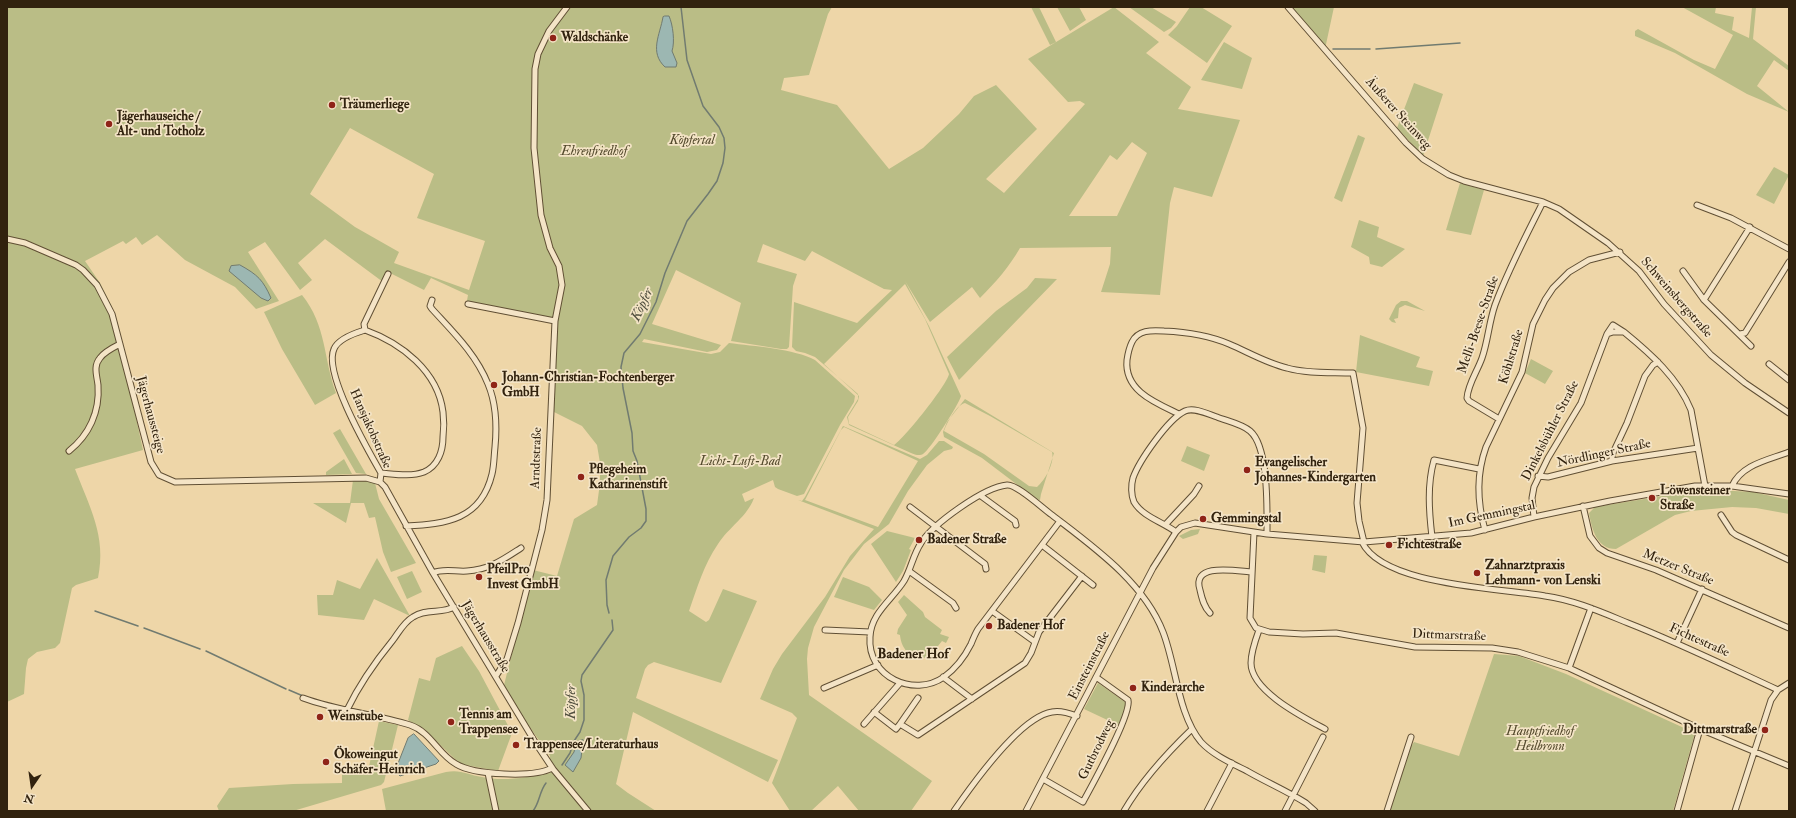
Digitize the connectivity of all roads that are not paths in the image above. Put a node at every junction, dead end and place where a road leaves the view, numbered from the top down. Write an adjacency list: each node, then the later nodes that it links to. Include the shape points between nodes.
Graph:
1 (567, 7): 15 (street, Arndtstraße, via 549,31 538,54 535,70 534,148 541,215 550,248 560,266 562,285)
2 (1288, 7): 3 (street, Äußerer Steinweg, via 1406,143 1423,159 1464,181)
3 (1543, 202): 8 (street, Schweinsbergstraße, via 1559,209); 25 (street, Melli-Beese-Straße, via 1495,305 1482,357 1468,390 1469,401)
4 (1697, 205): 5 (street)
5 (1750, 227): 7 (street); 13 (street)
6 (7, 239): 18 (street, Jägerhaussteige, via 25,243 76,265 90,276 108,304)
7 (1789, 249)
8 (1620, 252): 23 (street, Schweinsbergstraße, via 1711,355 1745,383); 25 (street, Köhlstraße, via 1589,260 1568,272 1553,288 1538,312 1522,372)
9 (1789, 262): 17 (street, via 1745,333)
10 (1683, 272): 13 (street)
11 (388, 274): 16 (street, via 364,324)
12 (432, 300): 46 (street, via 432,309 470,352 489,385 495,408 493,473 486,492 463,516 444,523)
13 (1704, 300): 17 (street)
14 (468, 304): 15 (street)
15 (555, 321): 78 (street, Arndtstraße, via 547,500 542,530 518,623 507,659)
16 (365, 330): 31 (street, Hansjakobstraße, via 336,344 332,361 351,418); 31 (street, via 381,336 411,356 433,383 443,412 442,449 432,468 401,475)
17 (1740, 334): 19 (street)
18 (120, 344): 27 (street, via 100,358 96,368 98,396 93,420 84,436); 33 (street, Jägerhaussteige, via 151,462 158,475 175,482 340,478 366,478)
19 (1751, 346)
20 (1658, 362): 26 (street, via 1688,401); 29 (street, via 1645,376 1612,455); 32 (street, Dinkelsbühler Straße, via 1613,325 1607,334 1581,402)
21 (1770, 364): 22 (street)
22 (1789, 380)
23 (1789, 413)
24 (1179, 414): 44 (street, via 1159,436 1139,467 1132,484 1134,502 1151,517); 51 (street, via 1188,410 1204,413 1247,428 1254,436 1262,453); 53 (street, via 1144,395 1130,379 1127,369 1128,350 1135,337 1143,332 1202,335 1290,369 1353,373 1363,428 1357,502)
25 (1499, 419): 30 (street, Köhlstraße)
26 (1698, 448): 29 (street, Nördlinger Straße); 35 (street)
27 (69, 451)
28 (1789, 452): 36 (street, via 1745,469 1737,476)
29 (1612, 461): 32 (street, Nördlinger Straße, via 1560,475)
30 (1479, 469): 48 (street, Köhlstraße, via 1479,502); 52 (street, via 1434,460 1429,497)
31 (381, 473): 33 (street, Hansjakobstraße)
32 (1538, 476): 42 (street, Dinkelsbühler Straße, via 1532,498)
33 (380, 482): 46 (street, Jägerhausstraße)
34 (1199, 486): 44 (street)
35 (1705, 486): 36 (street, Im Gemmingstal); 39 (street, Im Gemmingstal)
36 (1732, 486): 37 (street, Im Gemmingstal)
37 (1789, 494)
38 (981, 496): 43 (street, via 1005,485 1012,485); 45 (street, via 1015,521); 47 (street)
39 (1583, 506): 42 (street, Im Gemmingstal); 63 (street, Metzer Straße, via 1590,536 1599,548)
40 (910, 508): 47 (street)
41 (1721, 515): 56 (street, via 1736,535)
42 (1534, 516): 48 (street, Im Gemmingstal)
43 (1060, 521): 54 (street); 64 (street, via 1102,554)
44 (1166, 524): 49 (street)
45 (1016, 525)
46 (406, 526): 60 (street, Jägerhausstraße)
47 (935, 527): 57 (street, via 985,564); 58 (street, via 921,542)
48 (1485, 530): 52 (street, Im Gemmingstal)
49 (1176, 532): 50 (street, Im Gemmingstal, via 1181,527 1196,523); 64 (street, Einsteinstraße)
50 (1254, 532): 51 (street, Im Gemmingstal); 59 (street)
51 (1266, 534): 53 (street, Im Gemmingstal)
52 (1432, 537): 53 (street, Im Gemmingstal)
53 (1363, 542): 67 (street, Fichtestraße, via 1368,552 1399,572 1546,596)
54 (1042, 545): 61 (street); 68 (street)
55 (521, 548): 60 (street, via 493,566 467,571 439,570)
56 (1789, 560)
57 (986, 569)
58 (909, 571): 66 (street, via 953,603); 73 (street, via 876,616)
59 (1252, 572): 69 (street, via 1218,571 1202,574 1199,588); 72 (street, via 1250,618)
60 (433, 573): 65 (street, Jägerhausstraße)
61 (1082, 576): 62 (street); 74 (street, via 1039,632)
62 (1093, 585)
63 (1702, 589): 70 (street, Metzer Straße); 75 (street)
64 (1140, 593): 80 (street, Einsteinstraße); 93 (street, via 1154,612 1163,632)
65 (454, 607): 78 (street, Jägerhausstraße); 88 (street, via 447,611 421,613 405,624 372,668)
66 (956, 608)
67 (1591, 608): 75 (street, Fichtestraße); 77 (street)
68 (992, 611): 74 (street); 79 (street, via 976,632 970,646)
69 (1210, 613)
70 (1789, 628)
71 (825, 630): 73 (street)
72 (1258, 630): 77 (street, Dittmarstraße, via 1281,633 1336,633 1415,647 1492,648 1518,652); 94 (street, via 1251,664 1254,677 1260,686)
73 (870, 632): 76 (street, via 870,648)
74 (1035, 642): 87 (street, via 1025,663)
75 (1677, 643): 84 (street, Fichtestraße)
76 (878, 665): 81 (street, via 888,676); 83 (street)
77 (1569, 668): 95 (street, Dittmarstraße)
78 (496, 676): 101 (street, Jägerhausstraße)
79 (943, 677): 81 (street, via 933,683 920,685); 87 (street)
80 (1096, 678): 90 (street, Einsteinstraße); 103 (street, Gutbrodweg, via 1128,700 1129,706 1083,802)
81 (900, 683): 89 (street)
82 (1789, 683): 84 (street)
83 (824, 688)
84 (1778, 690): 98 (street, via 1771,700)
85 (303, 698): 88 (street)
86 (918, 698): 92 (street)
87 (972, 699): 92 (street, via 918,735)
88 (347, 710): 102 (street, via 418,728 457,765)
89 (874, 712): 91 (street); 92 (street, via 896,729)
90 (1077, 716): 103 (street, Einsteinstraße); 107 (street, via 1054,711 1034,720 990,762)
91 (864, 724)
92 (900, 724)
93 (1192, 729): 99 (street, via 1205,746); 109 (street, via 1156,766)
94 (1325, 729)
95 (1700, 730): 98 (street, Dittmarstraße); 114 (street)
96 (1323, 737): 104 (street)
97 (1411, 737): 113 (street)
98 (1755, 753): 100 (street, Dittmarstraße); 115 (street)
99 (1232, 763): 104 (street); 110 (street)
100 (1789, 766)
101 (552, 768): 102 (street, via 539,772); 106 (street, Jägerhausstraße)
102 (488, 773): 105 (street)
103 (1043, 779): 108 (street, Einsteinstraße)
104 (1293, 795): 111 (street); 112 (street)
105 (496, 811)
106 (588, 811)
107 (954, 811)
108 (1026, 811)
109 (1124, 811)
110 (1207, 811)
111 (1285, 811)
112 (1315, 811)
113 (1387, 811)
114 (1677, 811)
115 (1735, 811)

